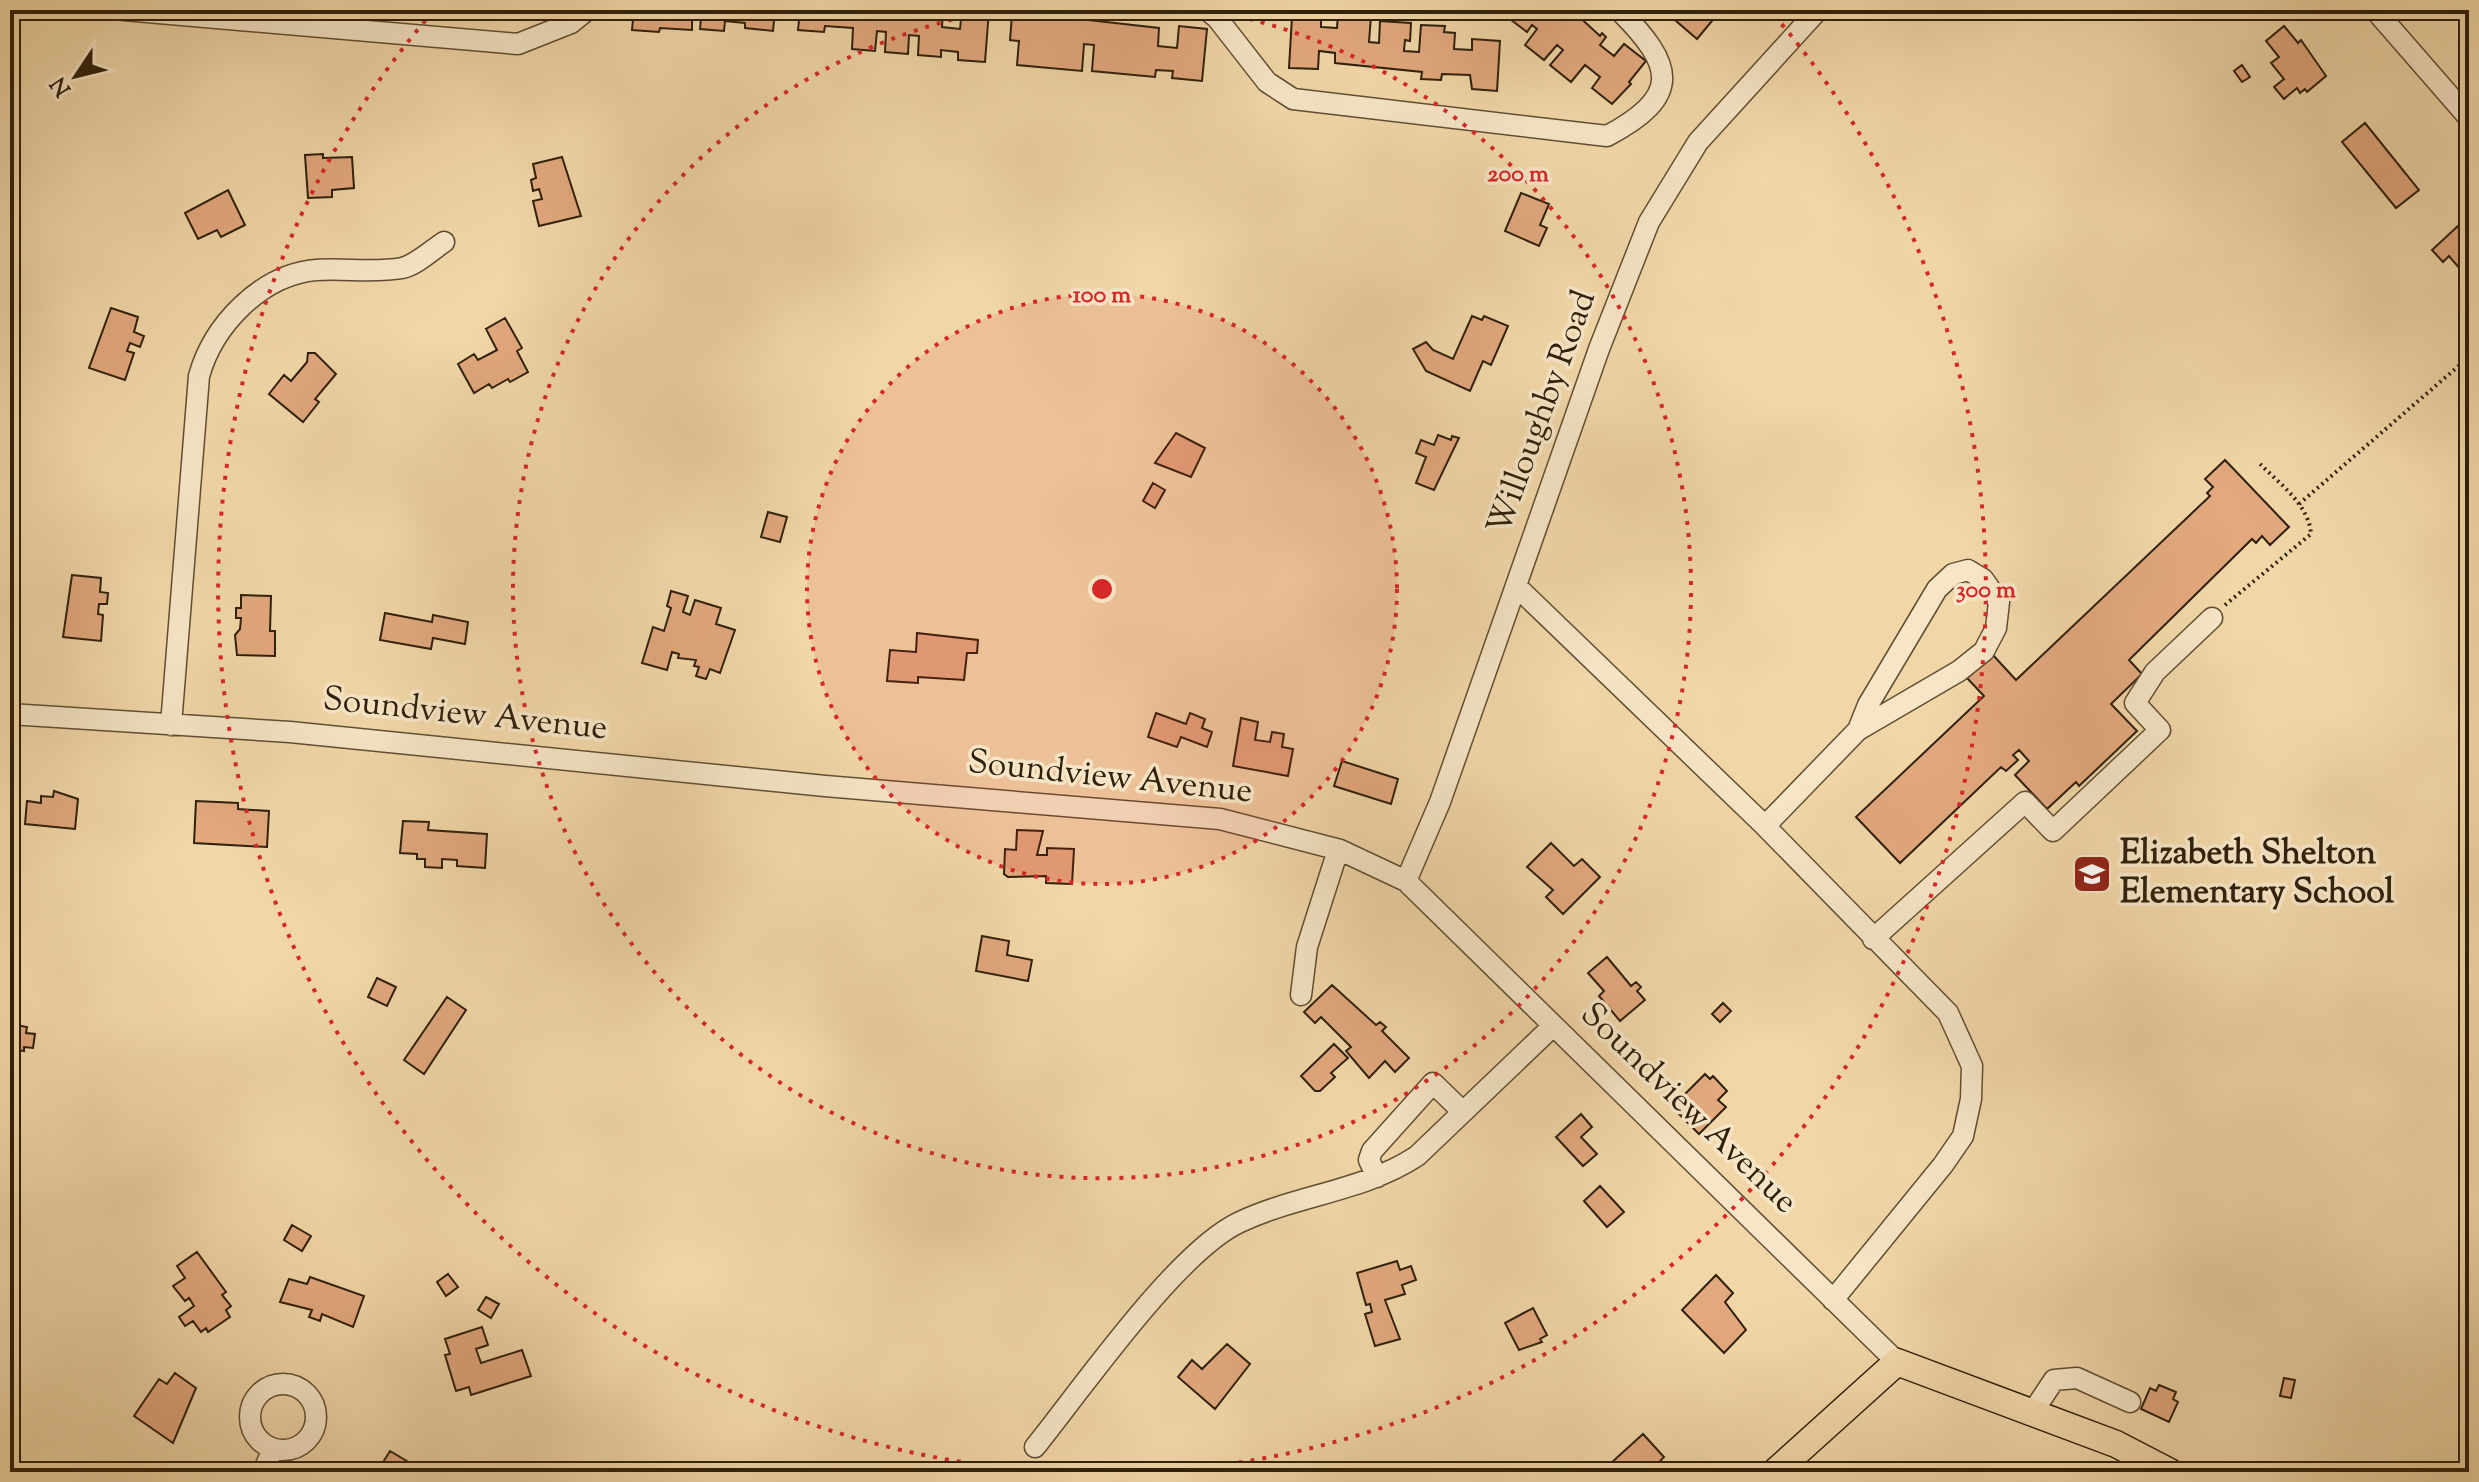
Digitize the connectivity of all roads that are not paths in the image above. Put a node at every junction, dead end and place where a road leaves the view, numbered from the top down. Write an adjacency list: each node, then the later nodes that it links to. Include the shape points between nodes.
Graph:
1 (124, 10): 2 (street, via 518,44 571,23)
2 (587, 10)
3 (1207, 10): 4 (street, via 1267,82 1293,99 1607,136 1632,123 1660,95 1663,65)
4 (1619, 10)
5 (1818, 10): 9 (street, Willoughby Road, via 1705,132 1659,201 1629,267)
6 (2375, 10): 7 (street)
7 (2469, 118)
8 (444, 242): 12 (street, via 405,267 312,270 273,283 240,308 205,354)
9 (1516, 586): 14 (street); 16 (street, Willoughby Road, via 1440,802)
10 (2212, 618): 17 (street, via 2155,672 2135,703 2160,730 2053,831 2025,802)
11 (10, 714): 12 (street, Soundview Avenue)
12 (171, 725): 15 (street, Soundview Avenue, via 1220,819)
13 (1858, 730): 13 (street, via 1912,701 1984,651 1996,628 1999,602 1983,579 1968,570 1953,574 1937,589); 14 (street)
14 (1765, 826): 17 (street)
15 (1338, 850): 16 (street, Soundview Avenue); 18 (street, via 1307,947)
16 (1406, 881): 19 (street, Soundview Avenue)
17 (1873, 939): 22 (street, via 1948,1013 1972,1066 1971,1099 1963,1136)
18 (1301, 995)
19 (1552, 1027): 20 (street); 22 (street, Soundview Avenue)
20 (1463, 1112): 21 (street, via 1417,1156); 21 (street, via 1433,1083 1372,1151 1369,1160)
21 (1377, 1177): 26 (street, via 1239,1222 1211,1240 1175,1275)
22 (1833, 1300): 23 (street, Soundview Avenue)
23 (1897, 1362): 25 (main road, Soundview Avenue); 29 (main road)
24 (2130, 1402): 25 (street, via 2077,1378 2054,1380)
25 (2032, 1413): 30 (main road, Soundview Avenue, via 2116,1444)
26 (1035, 1447)
27 (273, 1449): 28 (street)
28 (263, 1472)
29 (1775, 1472)
30 (2170, 1472)

